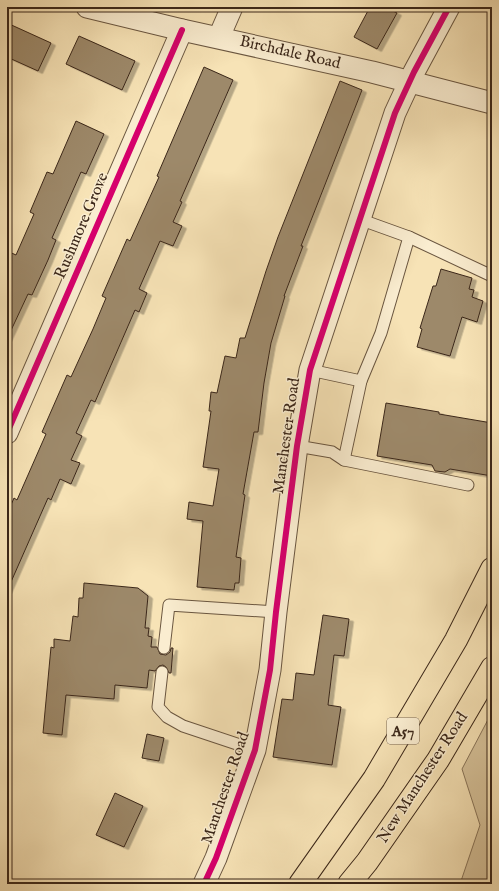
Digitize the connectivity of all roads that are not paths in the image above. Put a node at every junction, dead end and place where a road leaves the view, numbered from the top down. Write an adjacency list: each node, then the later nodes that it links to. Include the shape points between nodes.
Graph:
1 (87, 7): 4 (street, Birchdale Road)
2 (232, 7): 5 (street)
3 (449, 7): 6 (street, Manchester Road)
4 (182, 30): 5 (street, Birchdale Road); 13 (street, Rushmore Grove)
5 (219, 37): 6 (street, Birchdale Road)
6 (409, 82): 7 (street, Birchdale Road); 8 (street, Manchester Road, via 395,113)
7 (492, 103)
8 (359, 219): 9 (lane); 11 (street, Manchester Road)
9 (409, 237): 10 (lane); 12 (lane, via 381,333)
10 (492, 276)
11 (310, 370): 12 (lane); 14 (street, Manchester Road)
12 (361, 381): 15 (lane)
13 (7, 433)
14 (297, 446): 15 (lane, via 332,452); 18 (street, Manchester Road)
15 (344, 460): 16 (lane)
16 (468, 485)
17 (492, 569): 24 (main road, A57, via 456,640 374,779)
18 (276, 612): 19 (lane, via 169,605); 22 (street, Manchester Road, via 270,670)
19 (164, 648)
20 (492, 668): 25 (main road, New Manchester Road, via 438,760)
21 (162, 672): 22 (lane, via 158,707 167,718 183,726)
22 (255, 750): 23 (street, Manchester Road)
23 (204, 884)
24 (300, 884)
25 (349, 884)

